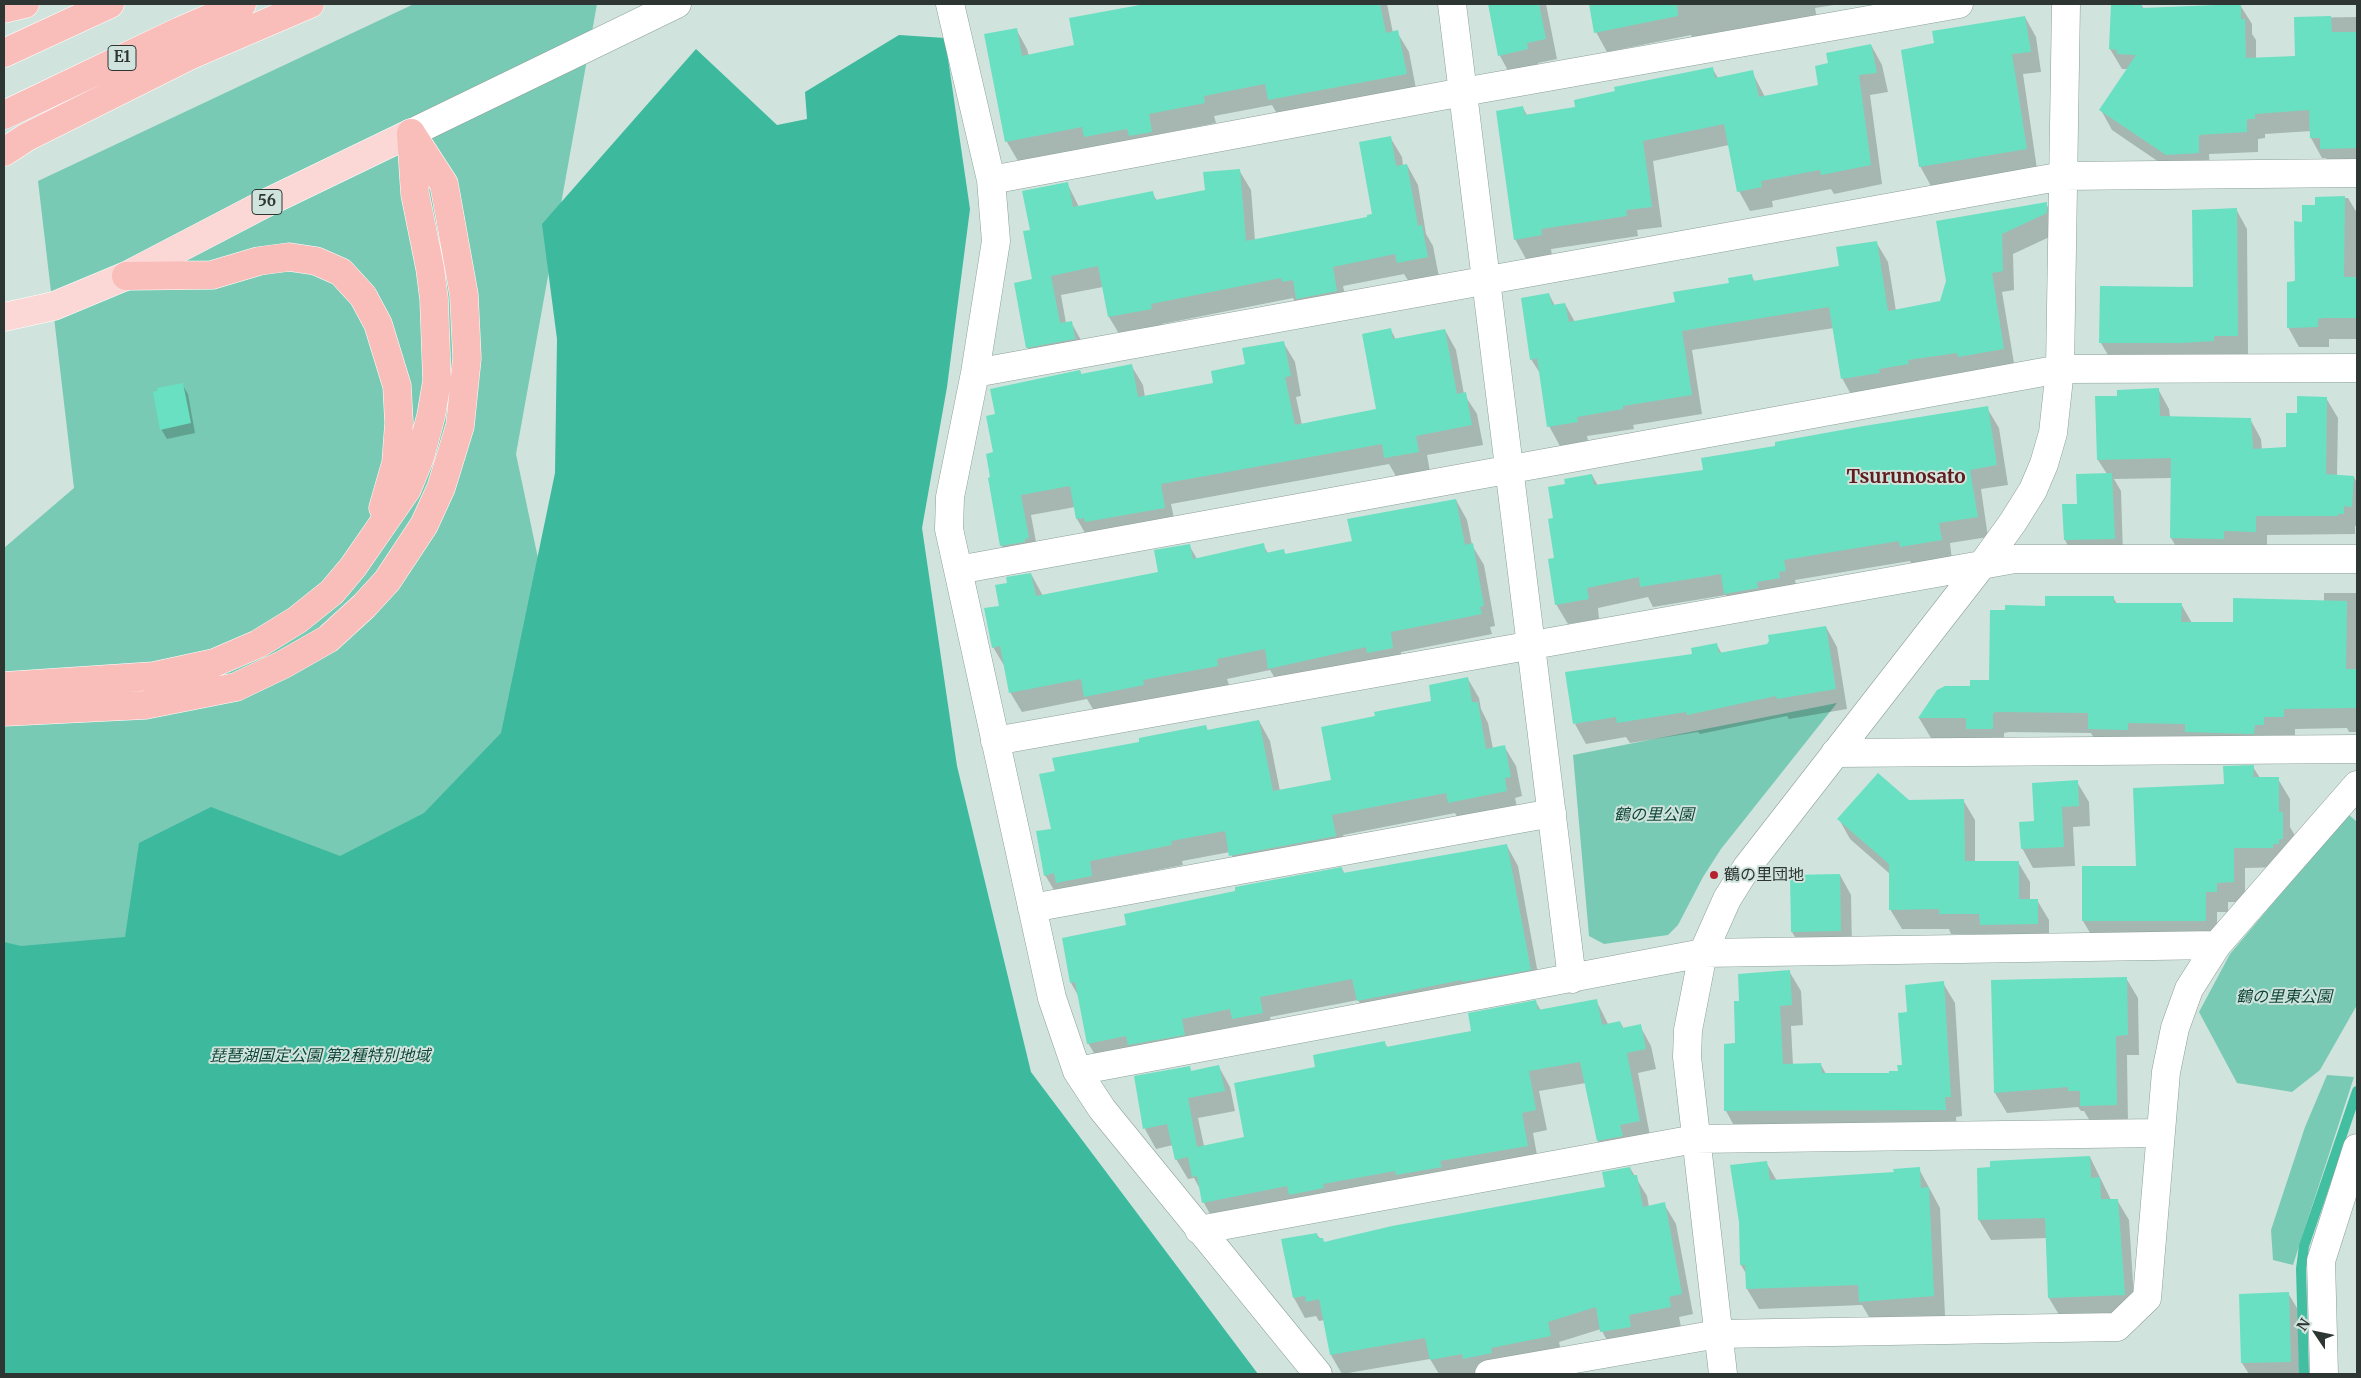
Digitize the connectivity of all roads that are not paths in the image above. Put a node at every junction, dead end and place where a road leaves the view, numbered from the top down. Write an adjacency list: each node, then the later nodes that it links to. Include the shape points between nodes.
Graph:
1 (25, 4): 10 (highway)
2 (110, 4): 11 (highway)
3 (242, 4): 13 (highway, E1)
4 (310, 4): 15 (highway, via 189,56 27,137)
5 (677, 4): 14 (street)
6 (950, 4): 18 (street)
7 (1452, 4): 12 (street)
8 (1959, 4): 12 (street)
9 (2066, 4): 17 (street)
10 (4, 10)
11 (4, 53)
12 (1463, 92): 18 (street); 20 (street)
13 (4, 115)
14 (410, 132): 19 (main road, 56); 26 (highway, via 415,194 434,299 437,380 422,449 407,489); 32 (highway, via 444,184 464,295 467,358 460,426 442,488 424,525 387,581 328,639 236,687 145,706)
15 (4, 152)
16 (2357, 172): 17 (street)
17 (2063, 176): 20 (street); 23 (street)
18 (991, 180): 24 (street, via 996,240)
19 (126, 276): 21 (main road, 56, via 54,306); 26 (highway, via 212,275 259,261 289,257 316,261 341,272 363,296 378,324 397,386 400,423 396,463)
20 (1486, 280): 24 (street); 25 (street)
21 (4, 317)
22 (2357, 368): 23 (street)
23 (2060, 369): 25 (street); 28 (street, via 2053,433 2044,464 2014,522)
24 (974, 373): 29 (street, via 950,497 949,529)
25 (1510, 471): 29 (street); 30 (street)
26 (372, 540): 31 (highway, via 332,592 297,620 258,644 214,663 154,676)
27 (2357, 559): 28 (street, via 2015,559)
28 (1982, 565): 30 (street); 35 (street)
29 (958, 570): 33 (street)
30 (1531, 645): 33 (street); 37 (street)
31 (4, 686)
32 (4, 712)
33 (996, 741): 38 (street)
34 (2357, 749): 35 (street)
35 (1835, 754): 40 (street, via 1747,867 1727,899)
36 (2357, 785): 39 (street)
37 (1552, 813): 38 (street); 41 (street)
38 (1032, 908): 42 (street, via 1052,998)
39 (2217, 945): 40 (street); 43 (street, via 2189,989 2175,1028 2166,1072)
40 (1703, 954): 41 (street); 44 (street, via 1688,1030 1687,1057)
41 (1572, 979): 42 (street)
42 (1077, 1071): 46 (street, via 1102,1109)
43 (2160, 1133): 44 (street); 47 (street, via 2147,1298 2117,1327)
44 (1695, 1139): 46 (street); 47 (street)
45 (2357, 1148): 52 (street, via 2321,1261)
46 (1199, 1230): 49 (street)
47 (1718, 1334): 48 (street); 51 (street)
48 (1522, 1371): 50 (street)
49 (1318, 1374)
50 (1489, 1374)
51 (1723, 1374)
52 (2324, 1374)

